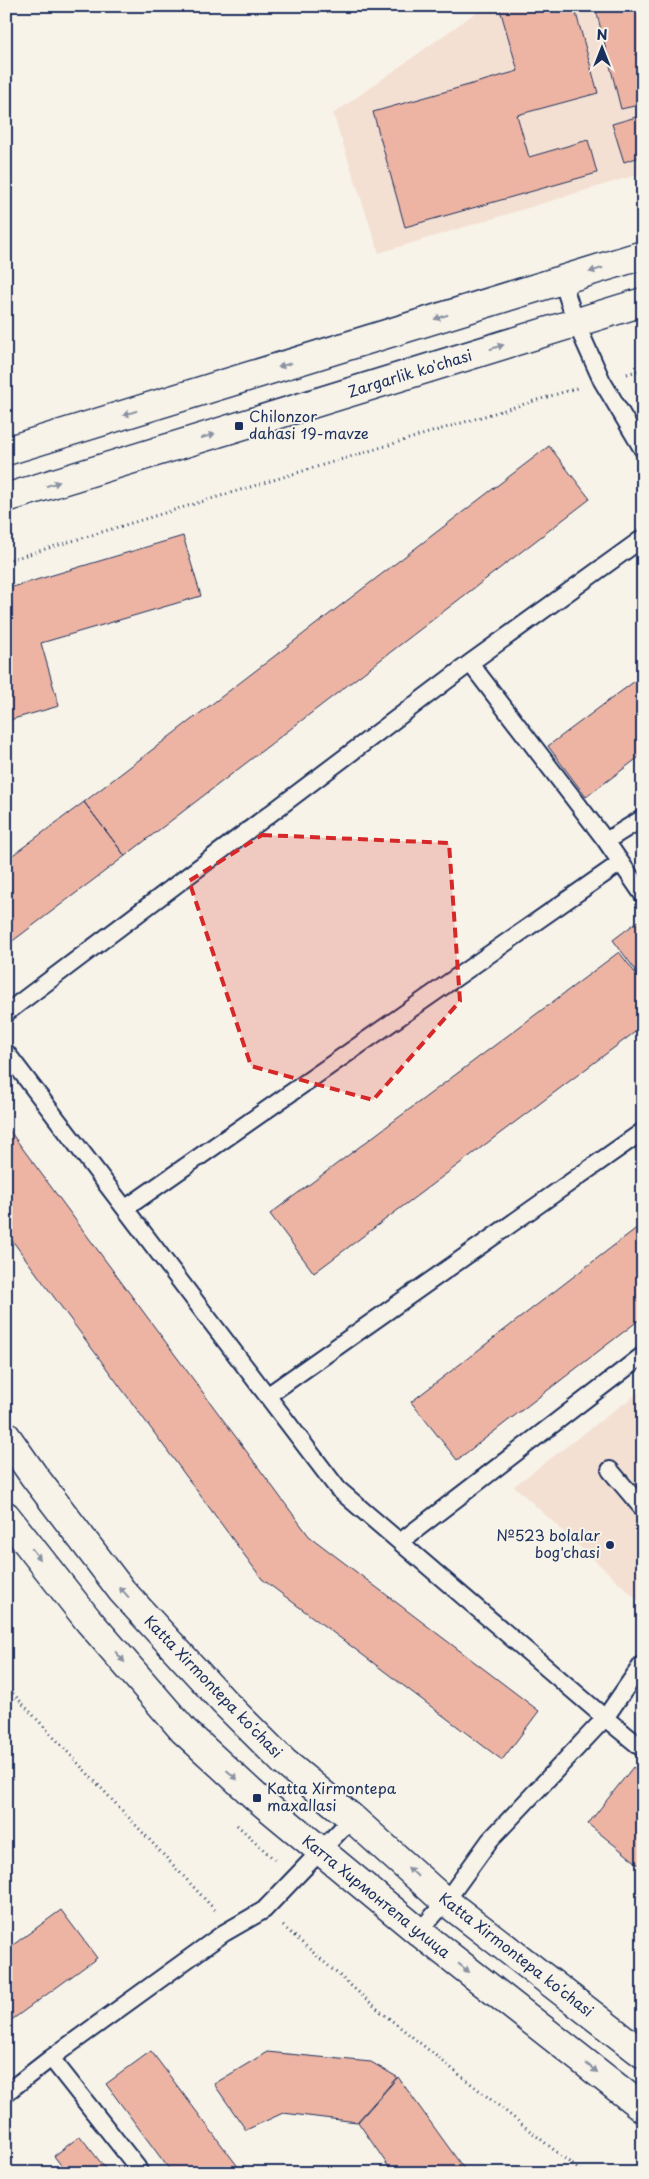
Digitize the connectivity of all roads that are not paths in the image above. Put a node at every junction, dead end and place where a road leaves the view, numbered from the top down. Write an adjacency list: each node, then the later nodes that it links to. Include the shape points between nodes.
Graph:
1 (643, 255): 2 (main road, one-way to 2)
2 (562, 280): 4 (lane); 6 (main road, one-way to 6)
3 (643, 302): 4 (main road, Zargarlik ko'chasi)
4 (576, 323): 5 (lane, via 602,381); 7 (main road, Zargarlik ko'chasi, one-way to 4)
5 (643, 450)
6 (6, 451)
7 (6, 498)
8 (643, 538): 9 (lane)
9 (470, 663): 11 (lane); 14 (lane)
10 (643, 818): 11 (lane)
11 (606, 841): 12 (lane)
12 (620, 863): 13 (lane); 17 (lane)
13 (643, 895)
14 (6, 1013)
15 (6, 1052): 17 (lane)
16 (643, 1131): 19 (lane)
17 (126, 1208): 19 (lane)
18 (643, 1355): 24 (lane)
19 (267, 1396): 24 (lane, via 338,1489)
20 (6, 1436): 28 (main road, Katta Xirmontepa koʻchasi, one-way to 20, via 271,1748 224,1702 129,1598)
21 (610, 1470): 22 (lane)
22 (643, 1509)
23 (6, 1516): 29 (main road, Катта Хирмонтепа улица, one-way to 29, via 88,1620 184,1731)
24 (400, 1542): 26 (lane)
25 (643, 1663): 26 (lane)
26 (605, 1718): 27 (lane); 30 (lane, via 490,1840)
27 (643, 1749)
28 (352, 1818): 29 (lane); 30 (main road, Katta Xirmontepa koʻchasi, one-way to 28)
29 (320, 1852): 31 (main road, Катта Хирмонтепа улица); 33 (lane, via 264,1910 224,1933)
30 (446, 1901): 31 (lane); 32 (main road, Katta Xirmontepa koʻchasi)
31 (419, 1932): 35 (main road, Катта Хирмонтепа улица, one-way to 35)
32 (643, 2054)
33 (51, 2058): 34 (lane); 36 (lane)
34 (6, 2093)
35 (643, 2108)
36 (140, 2173)

